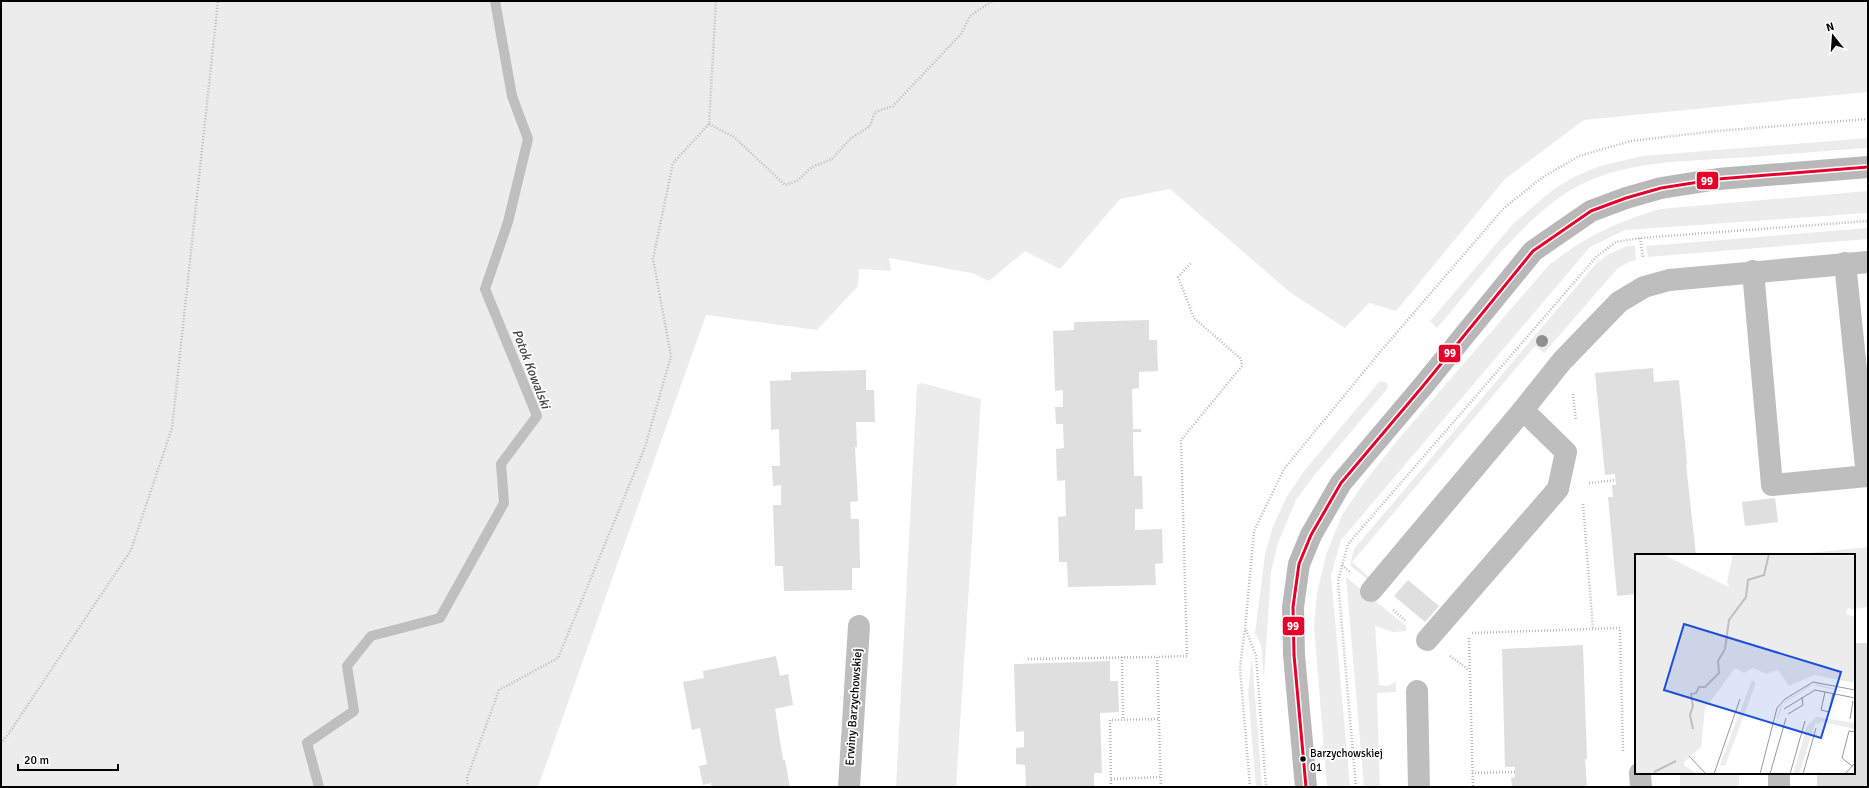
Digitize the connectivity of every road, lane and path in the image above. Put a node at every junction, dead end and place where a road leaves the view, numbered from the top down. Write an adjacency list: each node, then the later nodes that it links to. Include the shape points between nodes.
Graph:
1 (218, 1): 30 (path, via 172,428 131,550)
2 (716, 1): 4 (path)
3 (995, 1): 4 (path, via 970,16 961,34 893,106 875,112 870,126 850,138 832,159 812,167 797,181 785,185 734,136)
4 (709, 124): 38 (path, via 673,163 654,259 671,356 646,447 558,658 499,690 467,778)
5 (1868, 167): 44 (street, via 1718,179 1662,188 1591,211 1533,251 1340,483 1305,549 1299,564 1293,607 1294,655)
6 (1640, 238): 10 (path)
7 (1192, 262): 24 (path, via 1178,277 1194,318 1241,359 1242,366 1181,440 1187,656)
8 (1868, 262): 9 (street)
9 (1845, 263): 11 (street); 11 (street, via 1867,476 1772,485)
10 (1644, 264)
11 (1753, 271): 12 (street, via 1669,280 1644,287 1619,302)
12 (1562, 361): 13 (street); 14 (path, via 1572,375)
13 (1523, 410): 19 (street); 22 (street, via 1566,452 1558,489)
14 (1576, 426)
15 (1586, 479): 16 (path, via 1585,484)
16 (1616, 480)
17 (1583, 500): 21 (path)
18 (1342, 565): 19 (path)
19 (1371, 591): 22 (path)
20 (859, 626): 39 (street, Erwiny Barzychowskiej)
21 (1593, 629): 26 (path, via 1469,633); 31 (path, via 1620,628)
22 (1427, 640): 26 (path)
23 (1122, 657): 24 (path); 25 (path); 29 (path)
24 (1157, 657): 28 (path)
25 (1028, 659)
26 (1470, 670): 33 (path)
27 (1417, 691): 45 (street)
28 (1158, 719): 29 (path); 36 (path)
29 (1124, 720): 37 (path, via 1110,720)
30 (1, 743)
31 (1623, 755)
32 (1515, 772): 33 (path)
33 (1472, 773): 46 (path)
34 (1640, 774): 47 (street)
35 (1779, 774): 48 (street)
36 (1160, 777): 37 (path); 41 (path)
37 (1111, 779): 40 (path)
38 (468, 787)
39 (849, 787)
40 (1112, 787)
41 (1161, 787)
42 (1250, 787): 43 (path, via 1240,668 1246,629 1256,656)
43 (1266, 787)
44 (1306, 787)
45 (1419, 787)
46 (1473, 787)
47 (1640, 787)
48 (1779, 787)

